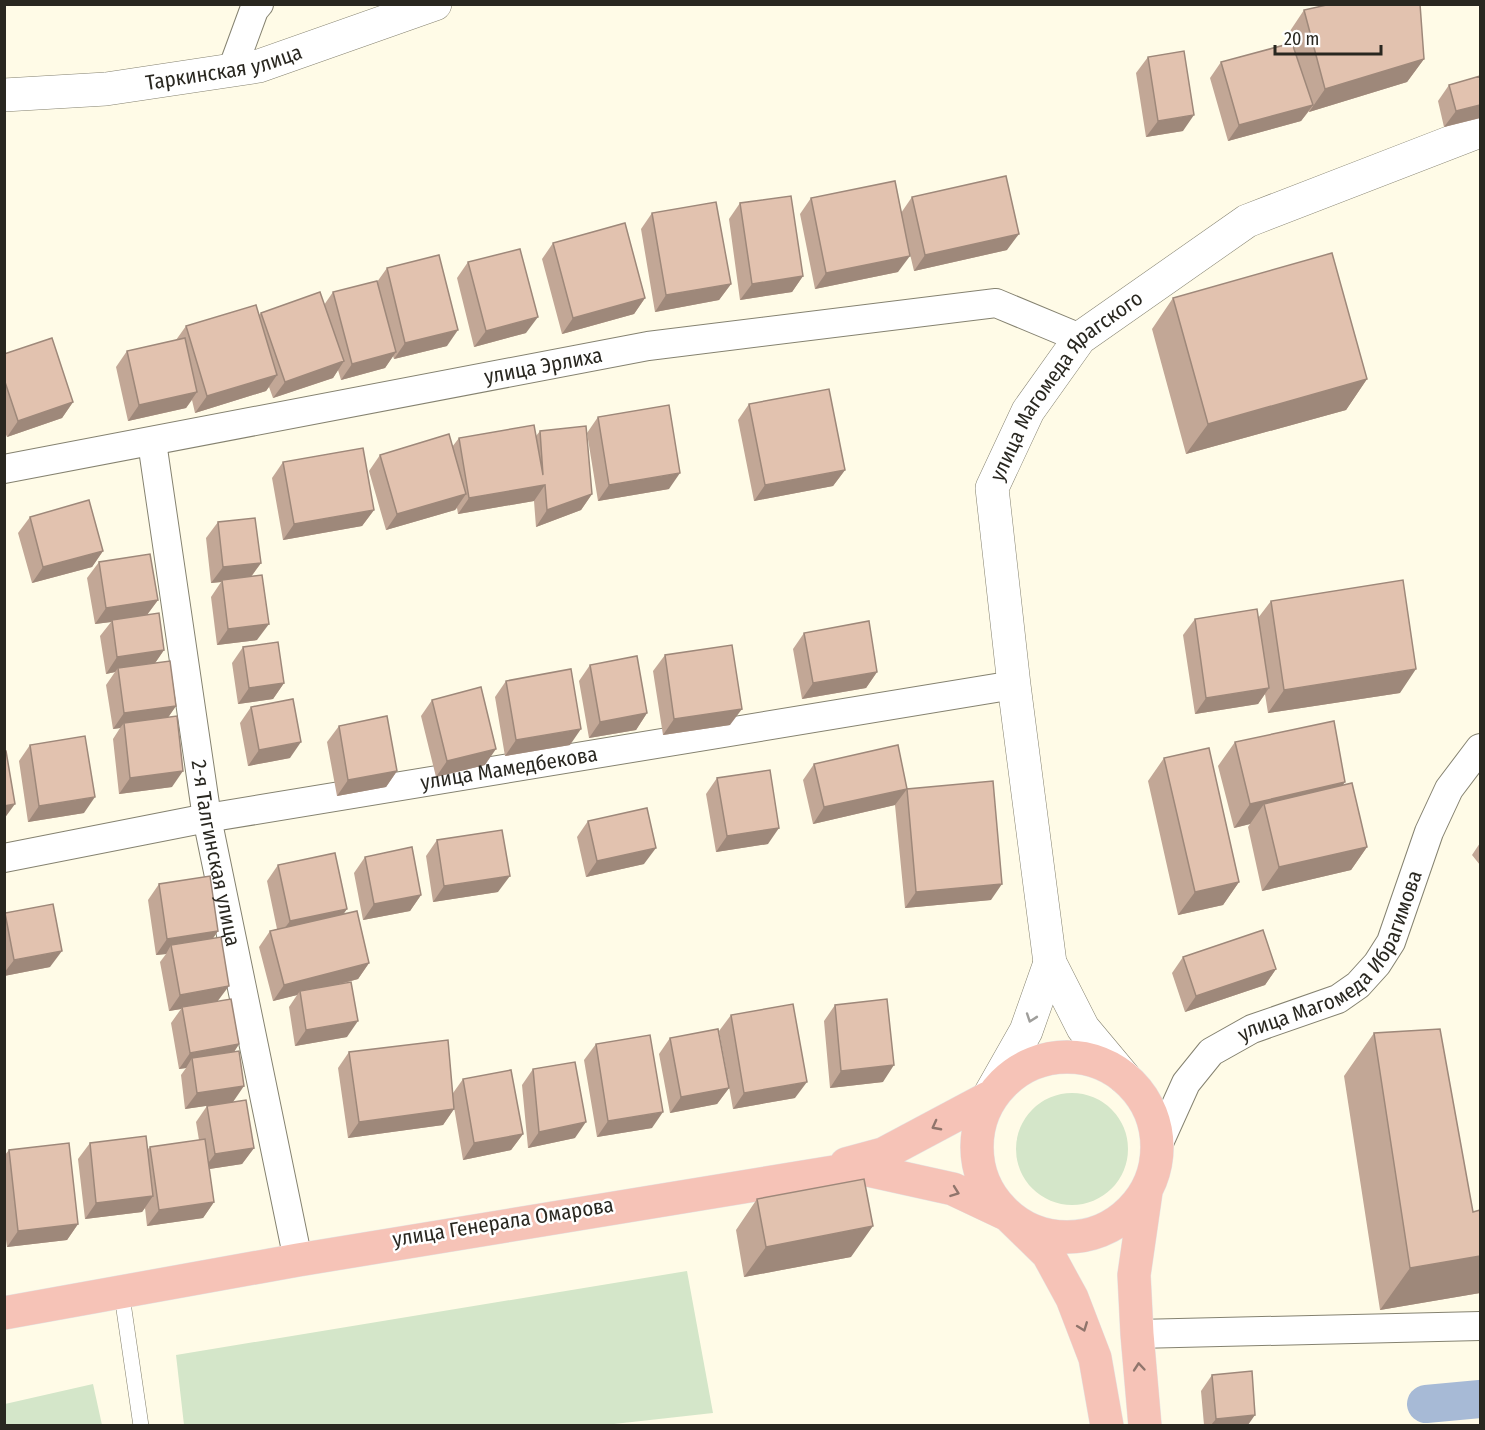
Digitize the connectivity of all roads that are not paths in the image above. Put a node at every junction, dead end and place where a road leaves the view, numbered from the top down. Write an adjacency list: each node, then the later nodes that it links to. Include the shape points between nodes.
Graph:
1 (259, 4): 3 (street)
2 (435, 4): 3 (street, Таркинская улица, via 259,66)
3 (232, 70): 4 (street, Таркинская улица, via 106,89)
4 (4, 95)
5 (1480, 131): 6 (street, улица Магомеда Ярагского, via 1247,221)
6 (1080, 338): 7 (street, улица Эрлиха, via 996,303 648,346); 9 (street, улица Магомеда Ярагского, via 1028,411 992,488)
7 (152, 442): 8 (street, улица Эрлиха); 11 (street, 2-я Талгинская улица)
8 (4, 469)
9 (1014, 685): 11 (street, улица Мамедбекова); 13 (street, улица Магомеда Ярагского)
10 (1480, 748): 16 (street, улица Магомеда Ибрагимова, via 1449,789 1429,832 1391,942 1377,964 1338,999 1252,1029 1211,1052 1186,1083)
11 (207, 818): 12 (street, улица Мамедбекова); 19 (street, 2-я Талгинская улица)
12 (4, 858)
13 (1050, 963): 14 (street, via 1083,1028); 15 (street, one-way to 15, via 1026,1031)
14 (1124, 1077): 15 (main road, via 1092,1059 1056,1057 1026,1066); 16 (main road, via 1143,1097 1155,1122)
15 (988, 1098): 18 (main road, via 979,1127 978,1162 986,1187); 19 (main road, улица Генерала Омарова, one-way to 19, via 883,1154 858,1162)
16 (1158, 1145): 17 (main road)
17 (1146, 1191): 18 (main road, via 1116,1223 1087,1235 1054,1237 1022,1226); 24 (main road, via 1134,1275)
18 (1008, 1215): 19 (main road, улица Генерала Омарова, one-way to 18, via 858,1168 952,1190); 26 (main road, one-way to 26, via 1048,1254 1072,1298 1095,1359)
19 (297, 1259): 20 (main road, улица Генерала Омарова)
20 (121, 1289): 21 (main road, улица Генерала Омарова); 22 (main road, улица Генерала Омарова); 25 (lane)
21 (4, 1307)
22 (4, 1313)
23 (1480, 1326): 24 (street)
24 (1137, 1334): 27 (main road, one-way to 24)
25 (141, 1425)
26 (1107, 1425)
27 (1145, 1425)

